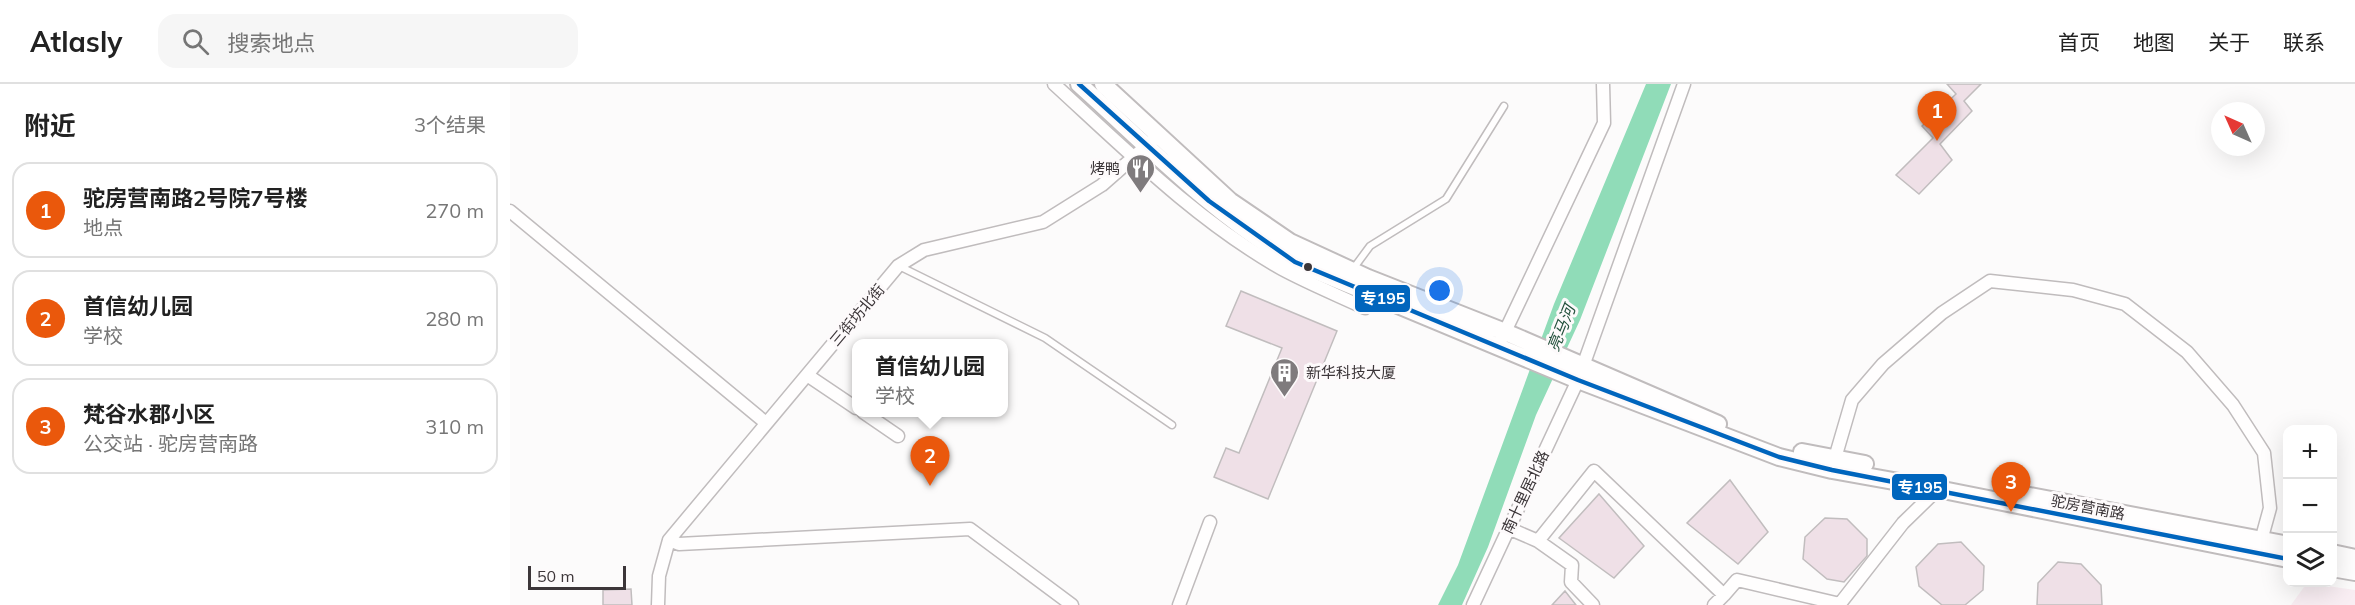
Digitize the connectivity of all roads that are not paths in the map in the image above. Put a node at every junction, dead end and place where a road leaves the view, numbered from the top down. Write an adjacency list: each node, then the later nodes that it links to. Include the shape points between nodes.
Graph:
1 (1053, 84): 6 (street)
2 (1603, 84): 11 (street, via 1604,123)
3 (1684, 84): 12 (street, 南十里居北路)
4 (1093, 86): 6 (street)
5 (1504, 106): 9 (lane, via 1446,200 1371,246)
6 (1147, 147): 8 (street, 三街坊北街, via 1078,202 1043,222 924,250); 9 (street, via 1217,210 1260,242 1295,262); 10 (street, via 1226,232 1282,269 1365,308)
7 (510, 211): 16 (street)
8 (898, 266): 13 (street, 三街坊北街); 17 (lane, via 1045,338)
9 (1347, 277): 10 (street); 11 (street)
10 (1378, 297): 11 (street)
11 (1502, 340): 12 (street, 驼房营南路)
12 (1581, 373): 19 (street, 驼房营南路, via 1734,441 1779,457); 22 (street, 南十里居北路)
13 (807, 375): 14 (street); 16 (street, 三街坊北街)
14 (852, 405)
15 (870, 417): 18 (street)
16 (766, 423): 23 (street, 三街坊北街)
17 (1172, 425)
18 (898, 436)
19 (1834, 464): 20 (street, 驼房营南路); 26 (street, 驼房营南路); 26 (street, via 1852,400 1883,363 1942,313 1990,281 2073,290 2125,304 2187,352 2233,405 2264,453 2270,508)
20 (1938, 489): 26 (street, 驼房营南路); 39 (street, via 1903,523)
21 (1210, 522): 35 (street)
22 (1508, 528): 24 (street); 36 (street, 南十里居北路)
23 (669, 540): 33 (street, via 679,544 970,529); 34 (street, 三街坊北街, via 659,576)
24 (1538, 541): 32 (street, via 1594,471); 37 (street, via 1572,565 1571,582)
25 (2283, 546): 26 (street, 驼房营南路)
26 (2259, 548): 28 (street, 驼房营南路)
27 (2337, 554): 29 (street)
28 (2283, 557)
29 (2355, 558)
30 (2337, 569): 31 (street)
31 (2355, 572)
32 (1724, 595): 38 (street); 39 (street, via 1737,580)
33 (1070, 604)
34 (658, 605)
35 (1179, 605)
36 (1473, 605)
37 (1593, 605)
38 (1714, 605)
39 (1840, 605)

